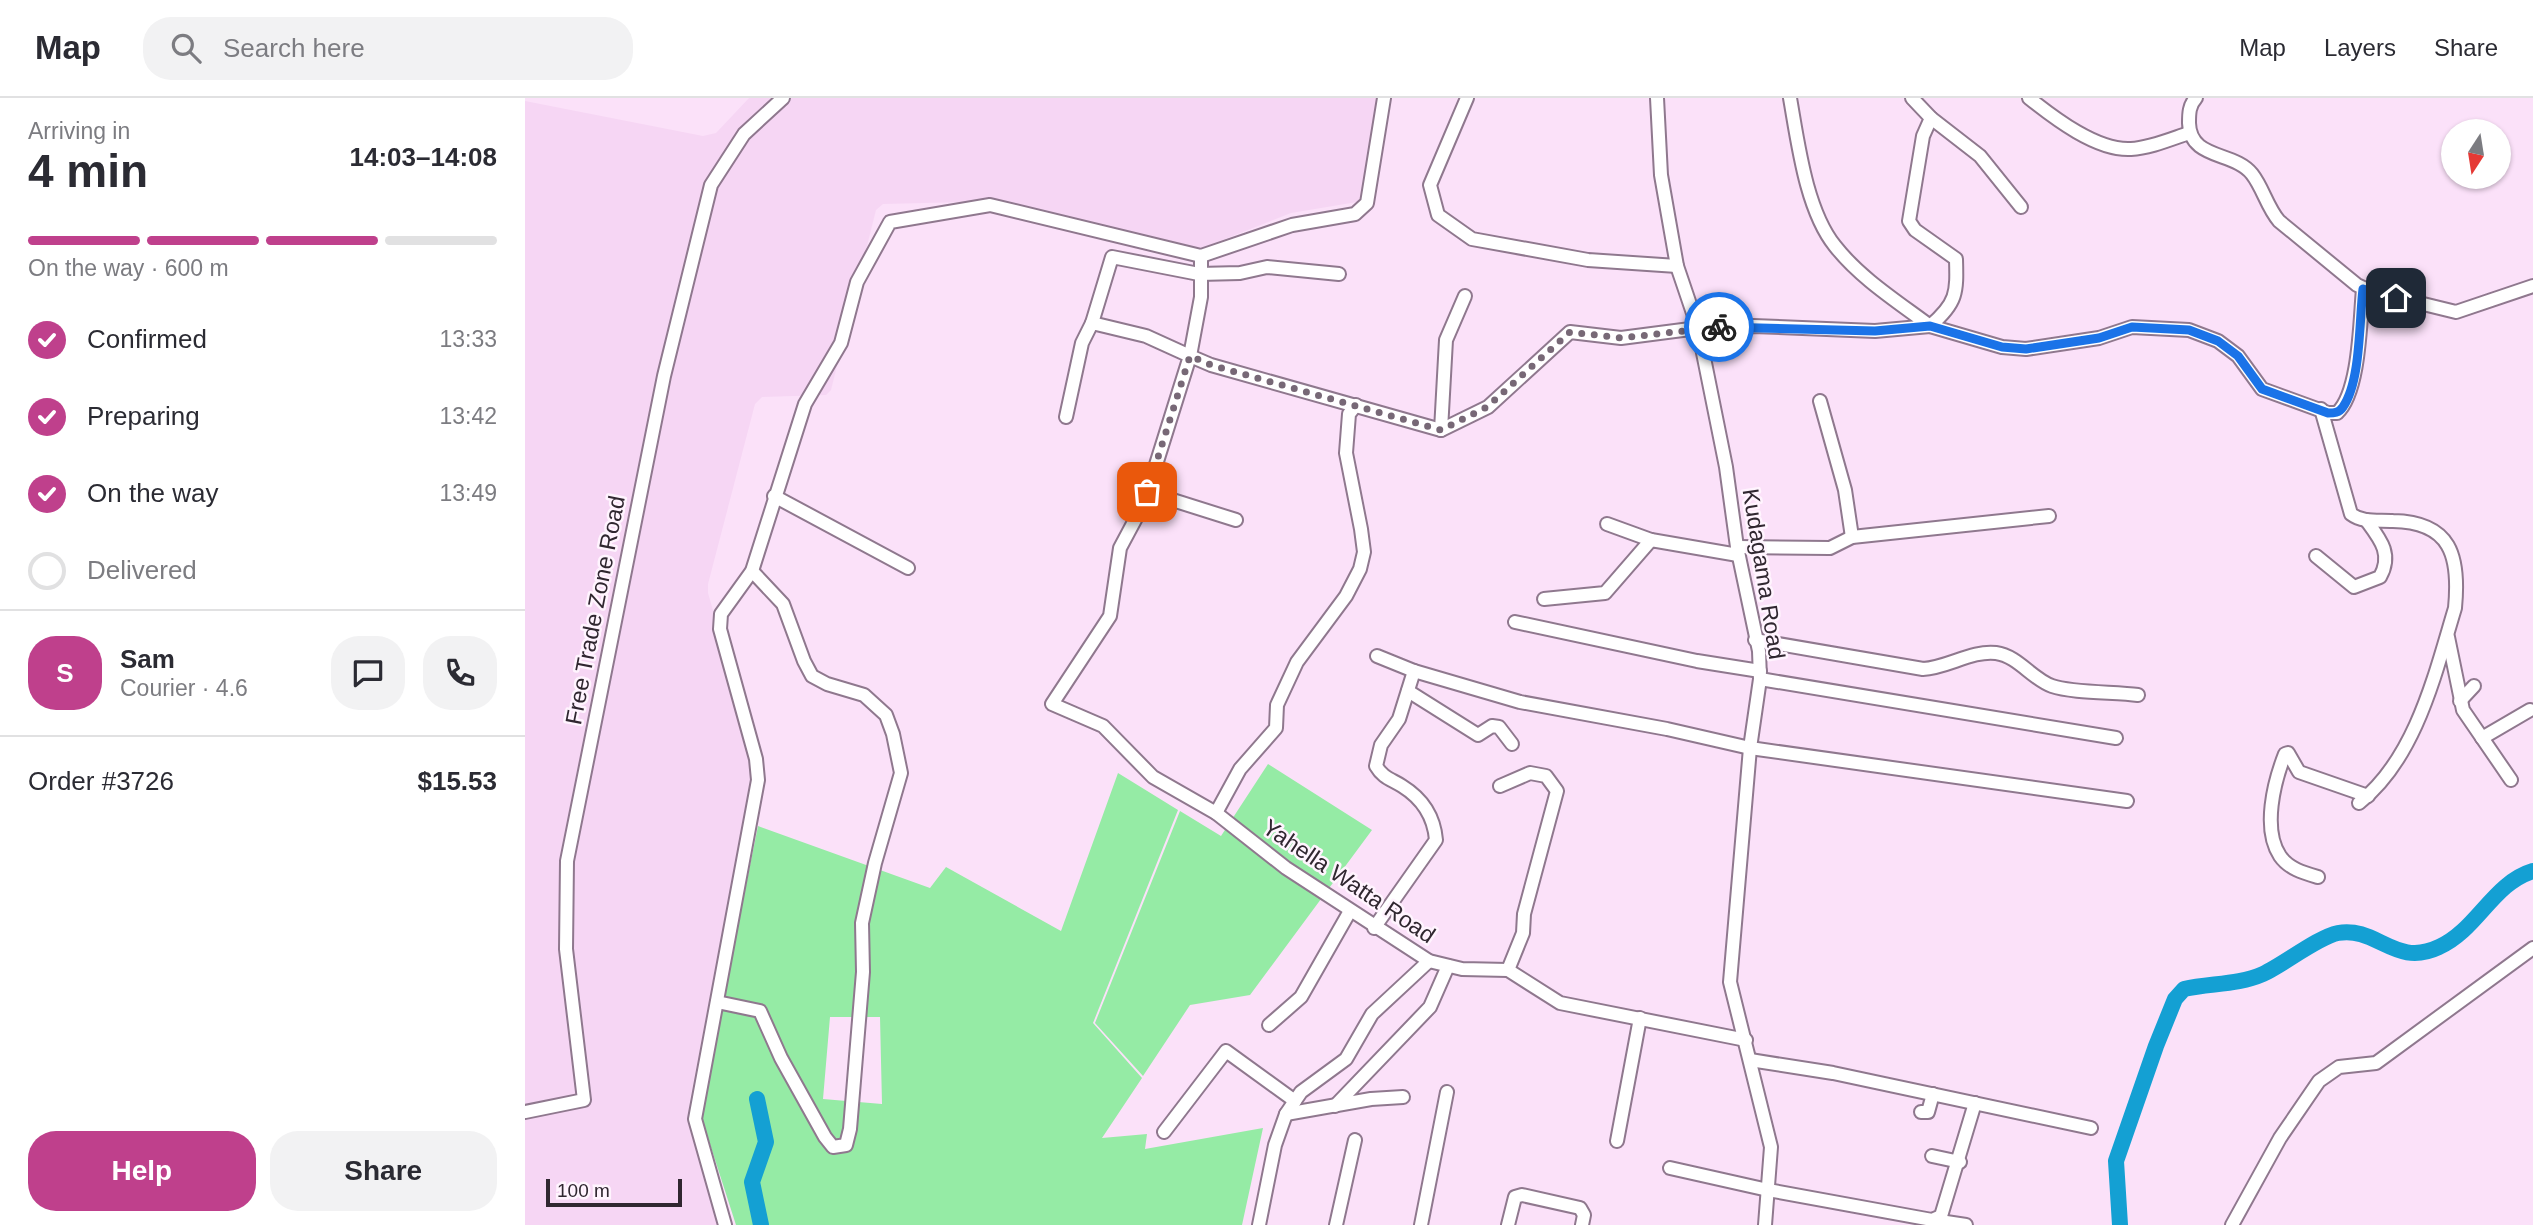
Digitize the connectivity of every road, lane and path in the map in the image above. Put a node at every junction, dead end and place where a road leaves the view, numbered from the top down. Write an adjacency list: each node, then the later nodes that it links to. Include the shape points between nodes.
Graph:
1 (782, 98): 78 (street, Free Trade Zone Road, via 744,134 711,184 664,376 566,861 566,948 584,1100)
2 (1384, 98): 12 (street, via 1367,203 1355,214 1292,225)
3 (1467, 98): 13 (street, via 1430,185 1439,215 1472,239 1588,260)
4 (1657, 98): 13 (street, Kudagama Road, via 1661,175)
5 (1790, 98): 20 (street, via 1803,165 1823,227 1835,247)
6 (1912, 98): 9 (street)
7 (2029, 98): 10 (street, via 2060,124 2111,147 2129,149)
8 (2196, 98): 10 (street, via 2190,110)
9 (1931, 118): 11 (street, via 1980,156); 20 (street, via 1923,136 1909,221 1956,259 1957,291 1952,304)
10 (2189, 133): 17 (street, via 2208,153 2234,161 2252,174 2279,221)
11 (2021, 207)
12 (1201, 257): 14 (street); 29 (street, via 990,205 890,222 857,282 841,343 805,404)
13 (1677, 266): 21 (street, Kudagama Road)
14 (1199, 274): 15 (street, via 1267,267); 19 (street, via 1112,257); 22 (street, via 1201,297)
15 (1339, 274)
16 (2533, 286): 17 (street, via 2456,312)
17 (2363, 289): 25 (street, via 2352,384 2337,413)
18 (1465, 296): 27 (street, via 1445,340)
19 (1092, 323): 22 (street, via 1146,336); 26 (street, via 1082,344)
20 (1930, 326): 21 (street, via 1875,331); 25 (street, via 2002,347 2026,349 2099,338 2132,327 2189,330 2218,341 2238,356 2262,389)
21 (1698, 328): 27 (street, via 1621,338 1570,332 1487,407); 36 (street, Kudagama Road, via 1726,467)
22 (1190, 356): 24 (street); 28 (street)
23 (1820, 401): 34 (street, via 1845,490)
24 (1356, 405): 27 (street); 59 (street, via 1349,414 1346,453 1364,552 1360,569 1346,596 1297,662 1277,705 1276,728 1240,769)
25 (2321, 409): 32 (street, via 2351,514)
26 (1066, 417)
27 (1441, 430)
28 (1147, 492): 31 (street); 59 (street, Yahella Watta Road, via 1119,548 1110,616 1052,704 1103,726 1153,777)
29 (774, 496): 38 (street); 39 (street)
30 (2049, 516): 34 (street)
31 (1236, 520)
32 (2365, 520): 37 (street, via 2386,551 2386,567 2380,577 2354,587); 42 (street, via 2434,527 2449,545 2457,591)
33 (1607, 524): 35 (street)
34 (1852, 537): 36 (street, via 1830,548)
35 (1651, 540): 36 (street); 40 (street, via 1605,593)
36 (1737, 551): 43 (street, Kudagama Road)
37 (2316, 556)
38 (908, 568)
39 (752, 571): 67 (street, via 721,614 720,629 758,780); 67 (street, via 783,604 812,676 864,695 886,715 901,773 862,923 863,972 846,1144 833,1147 825,1137 760,1011)
40 (1544, 599)
41 (1515, 622): 46 (street)
42 (2447, 633): 50 (street); 60 (street, via 2419,717 2400,753 2363,799 2298,772 2285,754 2272,811 2274,836 2287,863)
43 (1755, 640): 46 (street, Kudagama Road); 49 (street, via 1923,669 1996,653 2051,686)
44 (1377, 656): 45 (street)
45 (1414, 671): 48 (street); 55 (street, via 1520,702)
46 (1760, 675): 52 (street); 55 (street, Kudagama Road)
47 (2474, 686): 50 (street)
48 (1408, 691): 54 (street, via 1478,736 1492,726 1499,727); 62 (street, via 1375,766 1382,776 1427,806 1436,841)
49 (2138, 695)
50 (2460, 701): 53 (street)
51 (2530, 710): 53 (street)
52 (2116, 738)
53 (2482, 738): 56 (street)
54 (1512, 744)
55 (1750, 748): 58 (street); 70 (street, Kudagama Road, via 1730,982)
56 (2511, 780)
57 (1500, 786): 66 (street, via 1529,773 1546,776 1557,791 1523,933)
58 (2127, 801)
59 (1216, 813): 61 (street, Yahella Watta Road)
60 (2318, 877)
61 (1350, 911): 62 (street, Yahella Watta Road); 69 (street, via 1301,997)
62 (1374, 928): 64 (street, Yahella Watta Road)
63 (2533, 948): 98 (street, via 2376,1063 2339,1067 2319,1081 2280,1138)
64 (1429, 961): 65 (street, Yahella Watta Road); 75 (street, via 1371,1014 1346,1059)
65 (1448, 966): 66 (street, Yahella Watta Road); 77 (street, via 1430,1007)
66 (1509, 970): 68 (street, Yahella Watta Road, via 1560,1003)
67 (717, 1002): 90 (street, via 695,1119)
68 (1640, 1018): 70 (street, Yahella Watta Road); 84 (street)
69 (1269, 1025)
70 (1746, 1040): 71 (street, Kudagama Road)
71 (1750, 1060): 73 (street); 88 (street, Kudagama Road, via 1771,1147)
72 (1447, 1092): 93 (street)
73 (1933, 1094): 76 (street); 79 (street, via 1928,1112)
74 (1403, 1097): 77 (street)
75 (1295, 1101): 80 (street); 82 (street, via 1226,1051)
76 (1975, 1103): 81 (street); 86 (street)
77 (1335, 1106): 80 (street)
78 (525, 1112)
79 (1921, 1112)
80 (1286, 1114): 91 (street)
81 (2091, 1128)
82 (1164, 1132)
83 (1355, 1140): 92 (street)
84 (1617, 1141)
85 (1932, 1156): 86 (street)
86 (1960, 1162): 89 (street, via 1941,1216)
87 (1670, 1168): 88 (street)
88 (1768, 1190): 89 (street); 96 (street, Kudagama Road)
89 (1932, 1220): 97 (street)
90 (725, 1225)
91 (1259, 1225)
92 (1336, 1225)
93 (1421, 1225)
94 (1508, 1225): 95 (street, via 1511,1204 1522,1195 1580,1208)
95 (1582, 1225)
96 (1765, 1225)
97 (1966, 1225)
98 (2232, 1225)

